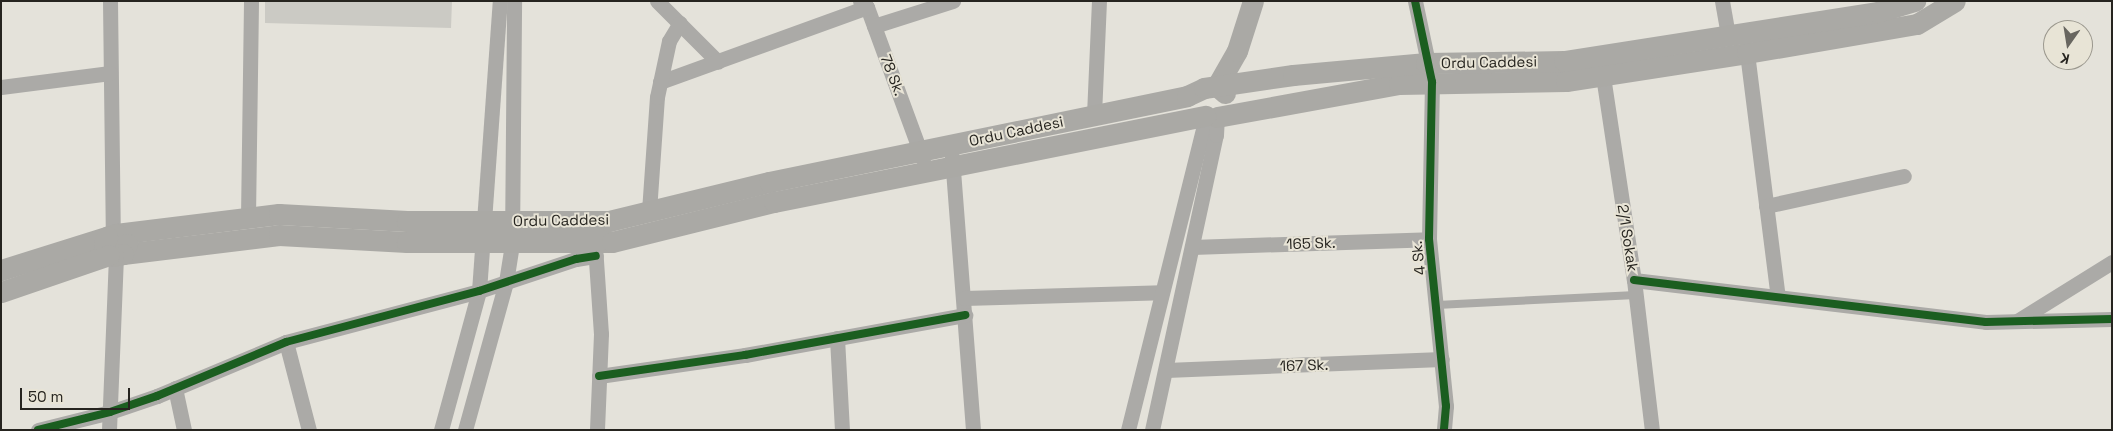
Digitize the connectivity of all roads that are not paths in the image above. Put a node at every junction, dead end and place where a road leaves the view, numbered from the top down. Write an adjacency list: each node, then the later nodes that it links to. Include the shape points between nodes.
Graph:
1 (110, 1): 21 (street)
2 (251, 1): 33 (street)
3 (500, 1): 35 (street)
4 (514, 1): 34 (street)
5 (657, 1): 15 (street)
6 (953, 1): 17 (street)
7 (1099, 1): 26 (street)
8 (1240, 1): 25 (main road)
9 (1253, 1): 25 (main road, via 1237,51)
10 (1415, 1): 22 (street, 4 Sk.)
11 (1722, 1): 18 (street)
12 (1956, 1): 16 (main road, Ordu Caddesi)
13 (1910, 2): 16 (main road); 18 (main road, Ordu Caddesi)
14 (864, 4): 17 (street, 78 Sk.); 19 (street)
15 (680, 23): 19 (street); 23 (street, via 669,41)
16 (1916, 24): 18 (main road, Ordu Caddesi)
17 (874, 26): 29 (street, 78 Sk.)
18 (1737, 44): 20 (main road, Ordu Caddesi); 31 (street)
19 (718, 62): 23 (street)
20 (1602, 66): 22 (main road, Ordu Caddesi, via 1564,60); 44 (street, 2/1 Sokak)
21 (110, 73): 24 (street); 38 (street)
22 (1429, 73): 25 (main road, Ordu Caddesi); 27 (main road, Ordu Caddesi, via 1390,85); 36 (street, 4 Sk.)
23 (660, 82): 32 (street)
24 (1, 87)
25 (1207, 89): 26 (main road, Ordu Caddesi); 27 (main road, via 1197,103); 27 (main road, via 1224,91 1228,104 1223,113)
26 (1094, 115): 28 (main road, Ordu Caddesi)
27 (1211, 116): 28 (main road, Ordu Caddesi); 39 (street); 47 (street)
28 (952, 156): 29 (main road, Ordu Caddesi); 49 (street)
29 (924, 161): 32 (main road, Ordu Caddesi, via 769,182); 40 (main road, Ordu Caddesi, via 612,242)
30 (1904, 176): 31 (street)
31 (1766, 206): 48 (street)
32 (649, 211): 34 (main road, Ordu Caddesi, via 609,221)
33 (248, 217): 35 (main road, Ordu Caddesi, via 279,214 407,222); 38 (main road, Ordu Caddesi)
34 (512, 222): 35 (main road, Ordu Caddesi); 37 (street)
35 (482, 232): 37 (main road, Ordu Caddesi); 38 (main road, Ordu Caddesi, via 279,235); 46 (street)
36 (1429, 239): 39 (street, 165 Sk.); 50 (street, 4 Sk.)
37 (512, 243): 40 (main road, Ordu Caddesi); 43 (street)
38 (114, 245): 42 (main road, Ordu Caddesi); 45 (main road, Ordu Caddesi); 60 (street)
39 (1192, 247): 57 (street)
40 (596, 249): 43 (street, via 576,259); 58 (street, via 601,334)
41 (2112, 262): 53 (street)
42 (1, 270)
43 (506, 282): 46 (street); 66 (street)
44 (1635, 288): 48 (street); 50 (lane); 73 (street, 2/1 Sokak)
45 (1, 292)
46 (479, 292): 55 (street); 65 (street)
47 (1161, 292): 49 (street); 70 (street)
48 (1778, 297): 53 (street, via 1986,322)
49 (964, 298): 51 (street)
50 (1437, 305): 56 (street, 4 Sk.)
51 (965, 315): 54 (street); 69 (street)
52 (2112, 318): 53 (street)
53 (2017, 321)
54 (837, 338): 58 (street); 68 (street)
55 (286, 342): 59 (street); 64 (street)
56 (1442, 359): 57 (street, 167 Sk.); 72 (street, 4 Sk., via 1446,406)
57 (1166, 370): 71 (street)
58 (599, 376): 67 (street)
59 (175, 388): 60 (street); 63 (street)
60 (110, 412): 61 (street); 62 (street)
61 (38, 430)
62 (109, 430)
63 (184, 430)
64 (310, 430)
65 (441, 430)
66 (465, 430)
67 (597, 430)
68 (842, 430)
69 (973, 430)
70 (1128, 430)
71 (1152, 430)
72 (1444, 430)
73 (1652, 430)

